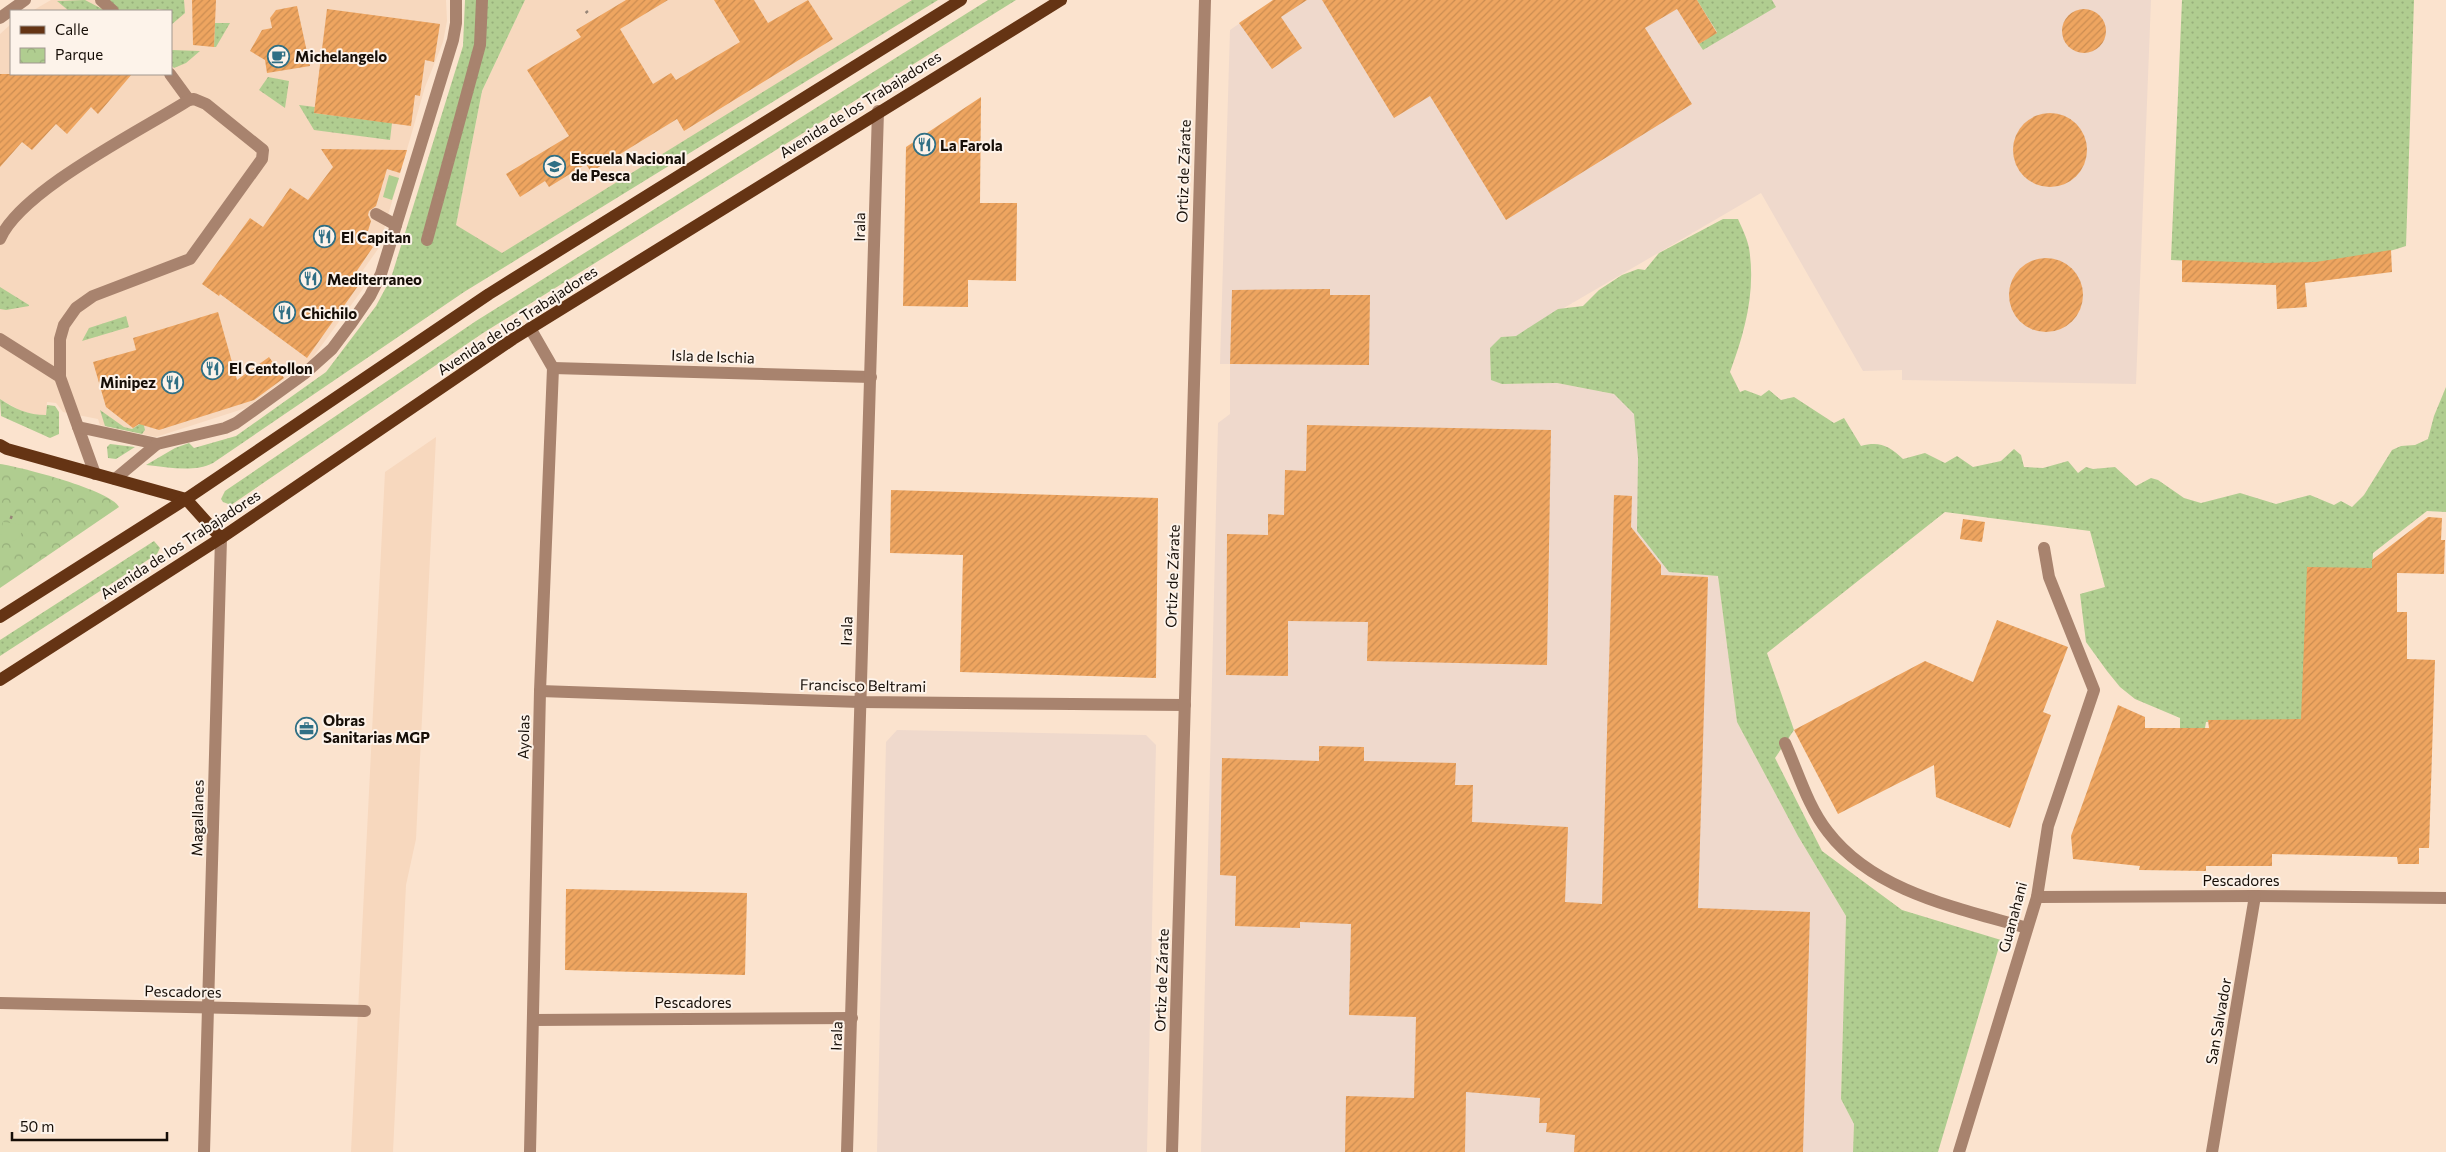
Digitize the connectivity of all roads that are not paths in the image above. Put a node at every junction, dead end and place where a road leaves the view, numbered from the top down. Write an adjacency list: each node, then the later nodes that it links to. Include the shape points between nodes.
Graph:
1 (25, 0): 9 (street)
2 (95, 0): 8 (street)
3 (456, 0): 14 (street, via 453,40)
4 (482, 0): 16 (street, via 480,45)
5 (961, 0): 27 (main road, via 489,294)
6 (1060, 0): 12 (main road, Avenida de los Trabajadores)
7 (1205, 0): 34 (street, Ortiz de Zárate)
8 (107, 6)
9 (11, 10)
10 (171, 75): 11 (street)
11 (189, 100): 15 (street, via 47,189 16,216); 20 (street, via 206,104 261,147 264,156 190,259 92,296 76,308 64,325 60,339)
12 (878, 112): 17 (main road, Avenida de los Trabajadores); 21 (street, Irala)
13 (376, 214): 14 (street)
14 (396, 225): 23 (street, via 381,274 370,296 318,363 236,423)
15 (0, 239)
16 (426, 240)
17 (530, 328): 19 (street); 28 (main road, Avenida de los Trabajadores)
18 (0, 339): 20 (street)
19 (553, 368): 21 (street, Isla de Ischia); 32 (street, Ayolas)
20 (60, 377): 22 (street)
21 (871, 377): 33 (street, Irala)
22 (78, 427): 23 (street); 25 (street)
23 (157, 444): 26 (street)
24 (2, 448): 25 (main road)
25 (94, 474): 26 (main road)
26 (115, 479): 27 (main road)
27 (186, 499): 28 (main road); 30 (main road)
28 (221, 538): 31 (main road, Avenida de los Trabajadores); 41 (street, Magallanes)
29 (2044, 548): 37 (street, Guanahani, via 2049,577 2094,690 2048,826)
30 (0, 617)
31 (0, 680)
32 (540, 691): 33 (street, Francisco Beltrami); 44 (street, Ayolas)
33 (860, 702): 34 (street, Francisco Beltrami); 43 (street, Irala)
34 (1185, 705): 48 (street, Ortiz de Zárate)
35 (1785, 742): 39 (street, via 1813,808 1827,832 1844,850 1907,891 1928,900)
36 (2255, 896): 37 (street, Pescadores); 38 (street, Pescadores); 50 (street, San Salvador)
37 (2037, 897): 39 (street, Guanahani)
38 (2446, 898)
39 (2027, 928): 49 (street, Guanahani)
40 (0, 1003): 41 (street, Pescadores)
41 (208, 1007): 42 (street, Pescadores); 45 (street, Magallanes)
42 (366, 1011)
43 (852, 1018): 44 (street, Pescadores); 47 (street, Irala)
44 (533, 1020): 46 (street, Ayolas)
45 (204, 1152)
46 (530, 1152)
47 (848, 1152)
48 (1172, 1152)
49 (1958, 1152)
50 (2212, 1152)

